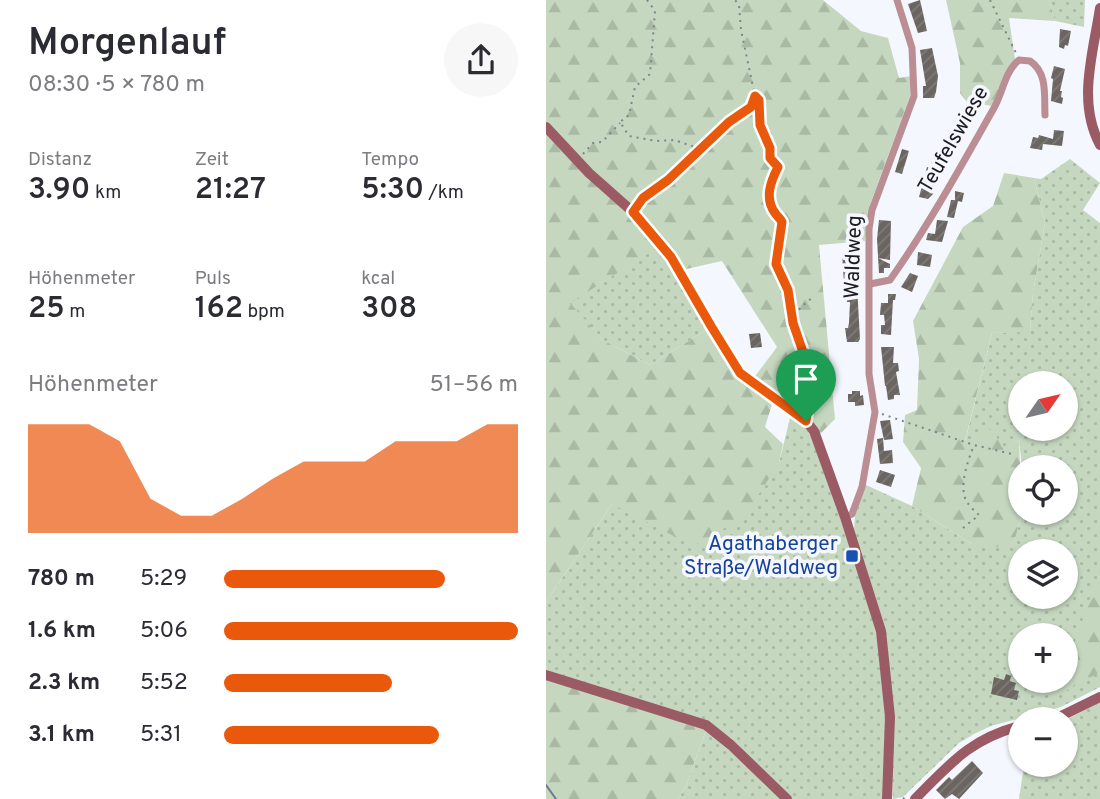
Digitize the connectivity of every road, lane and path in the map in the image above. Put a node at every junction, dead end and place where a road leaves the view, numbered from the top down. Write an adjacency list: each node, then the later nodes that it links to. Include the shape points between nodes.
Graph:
1 (648, 0): 9 (path, via 655,11 650,74 635,87 629,115)
2 (735, 0): 7 (path)
3 (897, 0): 16 (street, Waldweg, via 912,48 914,96 872,210)
4 (990, 0): 6 (path)
5 (1100, 8): 10 (street, via 1087,88)
6 (1019, 60): 8 (street, via 1027,59 1043,76); 16 (street, Teufelswiese, via 1011,67 1000,97 910,252 890,280)
7 (755, 96): 13 (path, via 751,107); 18 (path, via 770,158 778,167 768,188 774,212 782,222 776,264 788,290)
8 (1045, 115)
9 (620, 122): 13 (path, via 629,136 674,140); 14 (path)
10 (1096, 124): 12 (street)
11 (546, 127): 14 (street)
12 (1100, 145)
13 (701, 149): 15 (path)
14 (577, 161): 15 (street)
15 (633, 212): 20 (street, via 671,257 740,373)
16 (870, 284): 19 (street, Waldweg, via 869,374)
17 (813, 297): 18 (path, via 800,308)
18 (793, 323): 20 (path, via 812,378)
19 (875, 412): 21 (path); 23 (street, Waldweg, via 862,487 852,514)
20 (806, 421): 23 (street)
21 (974, 445): 22 (path); 24 (path, via 964,491 966,501 979,515)
22 (1012, 454)
23 (845, 517): 31 (street, via 881,631 890,717)
24 (963, 528)
25 (546, 675): 30 (street, via 706,725)
26 (1100, 697): 27 (street)
27 (1078, 708)
28 (1008, 729): 29 (street, via 966,750)
29 (912, 796): 32 (path)
30 (787, 799)
31 (887, 799)
32 (903, 799)

